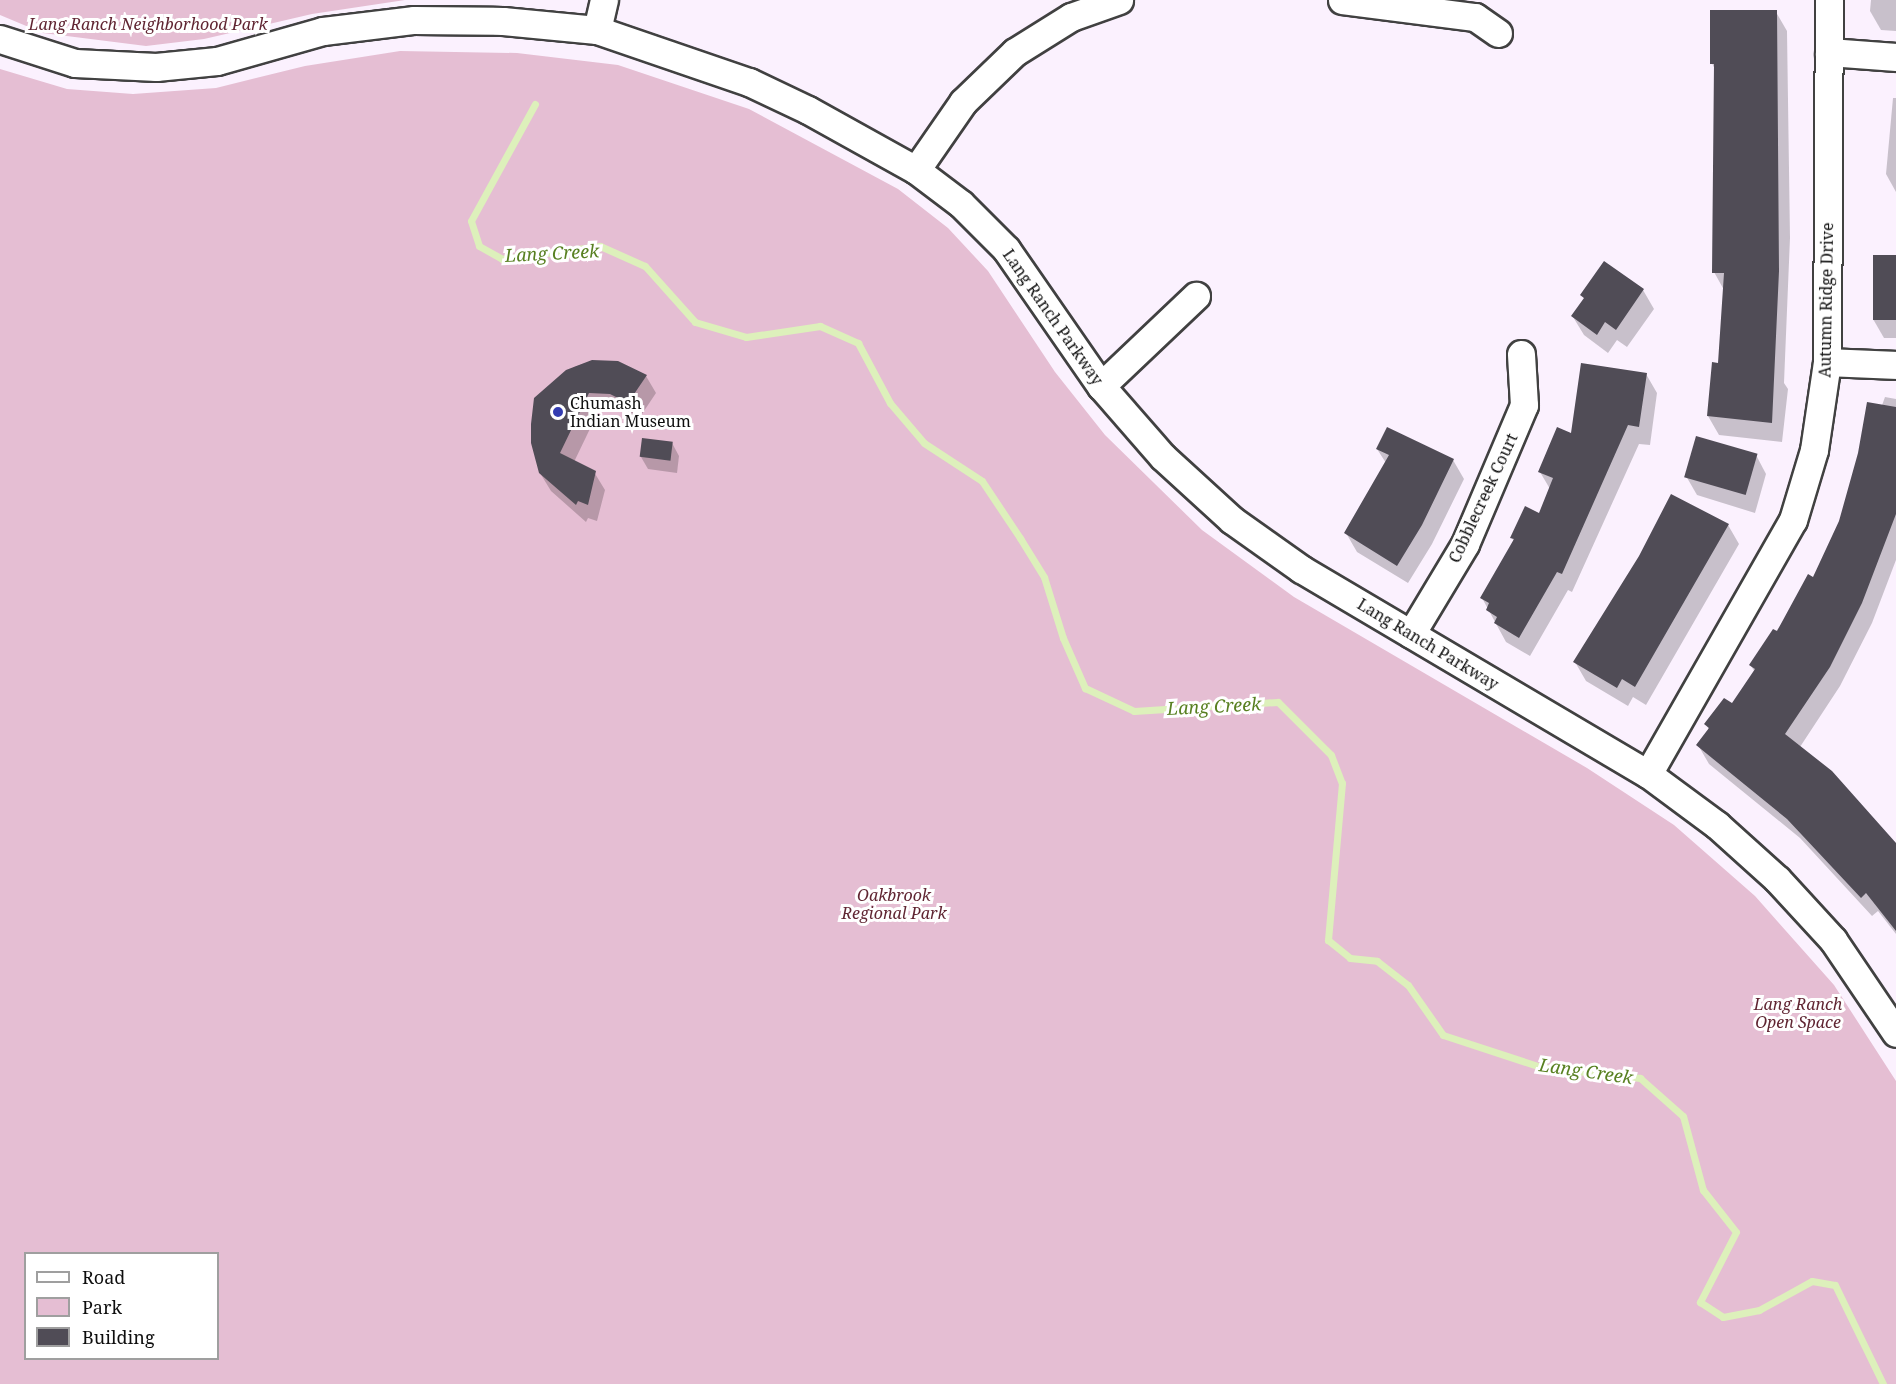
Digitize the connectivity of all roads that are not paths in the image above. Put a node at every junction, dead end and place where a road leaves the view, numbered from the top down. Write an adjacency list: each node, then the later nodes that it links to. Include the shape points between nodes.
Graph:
1 (604, 0): 5 (street)
2 (1119, 0): 10 (street, via 1071,17 1015,52 963,102)
3 (1342, 0): 6 (street, via 1475,17)
4 (1829, 0): 8 (street, Autumn Ridge Drive)
5 (597, 30): 7 (street, Lang Ranch Parkway, via 503,21 414,20 323,31 217,61 156,66 75,63); 10 (street, Lang Ranch Parkway, via 749,82)
6 (1498, 33)
7 (0, 39)
8 (1829, 52): 9 (street); 13 (street, Autumn Ridge Drive)
9 (1896, 57)
10 (916, 170): 15 (street, Lang Ranch Parkway, via 961,204 1006,249)
11 (1196, 296): 15 (street)
12 (1521, 354): 16 (street, Cobblecreek Court, via 1524,405 1466,544)
13 (1827, 362): 14 (street); 17 (street, Autumn Ridge Drive, via 1814,450 1793,520)
14 (1896, 365)
15 (1101, 386): 16 (street, Lang Ranch Parkway, via 1163,457 1232,520 1301,569)
16 (1411, 634): 17 (street, Lang Ranch Parkway)
17 (1648, 774): 18 (street, Lang Ranch Parkway, via 1717,825 1777,879)
18 (1887, 998): 19 (street, Lang Ranch Parkway)
19 (1896, 1033)

